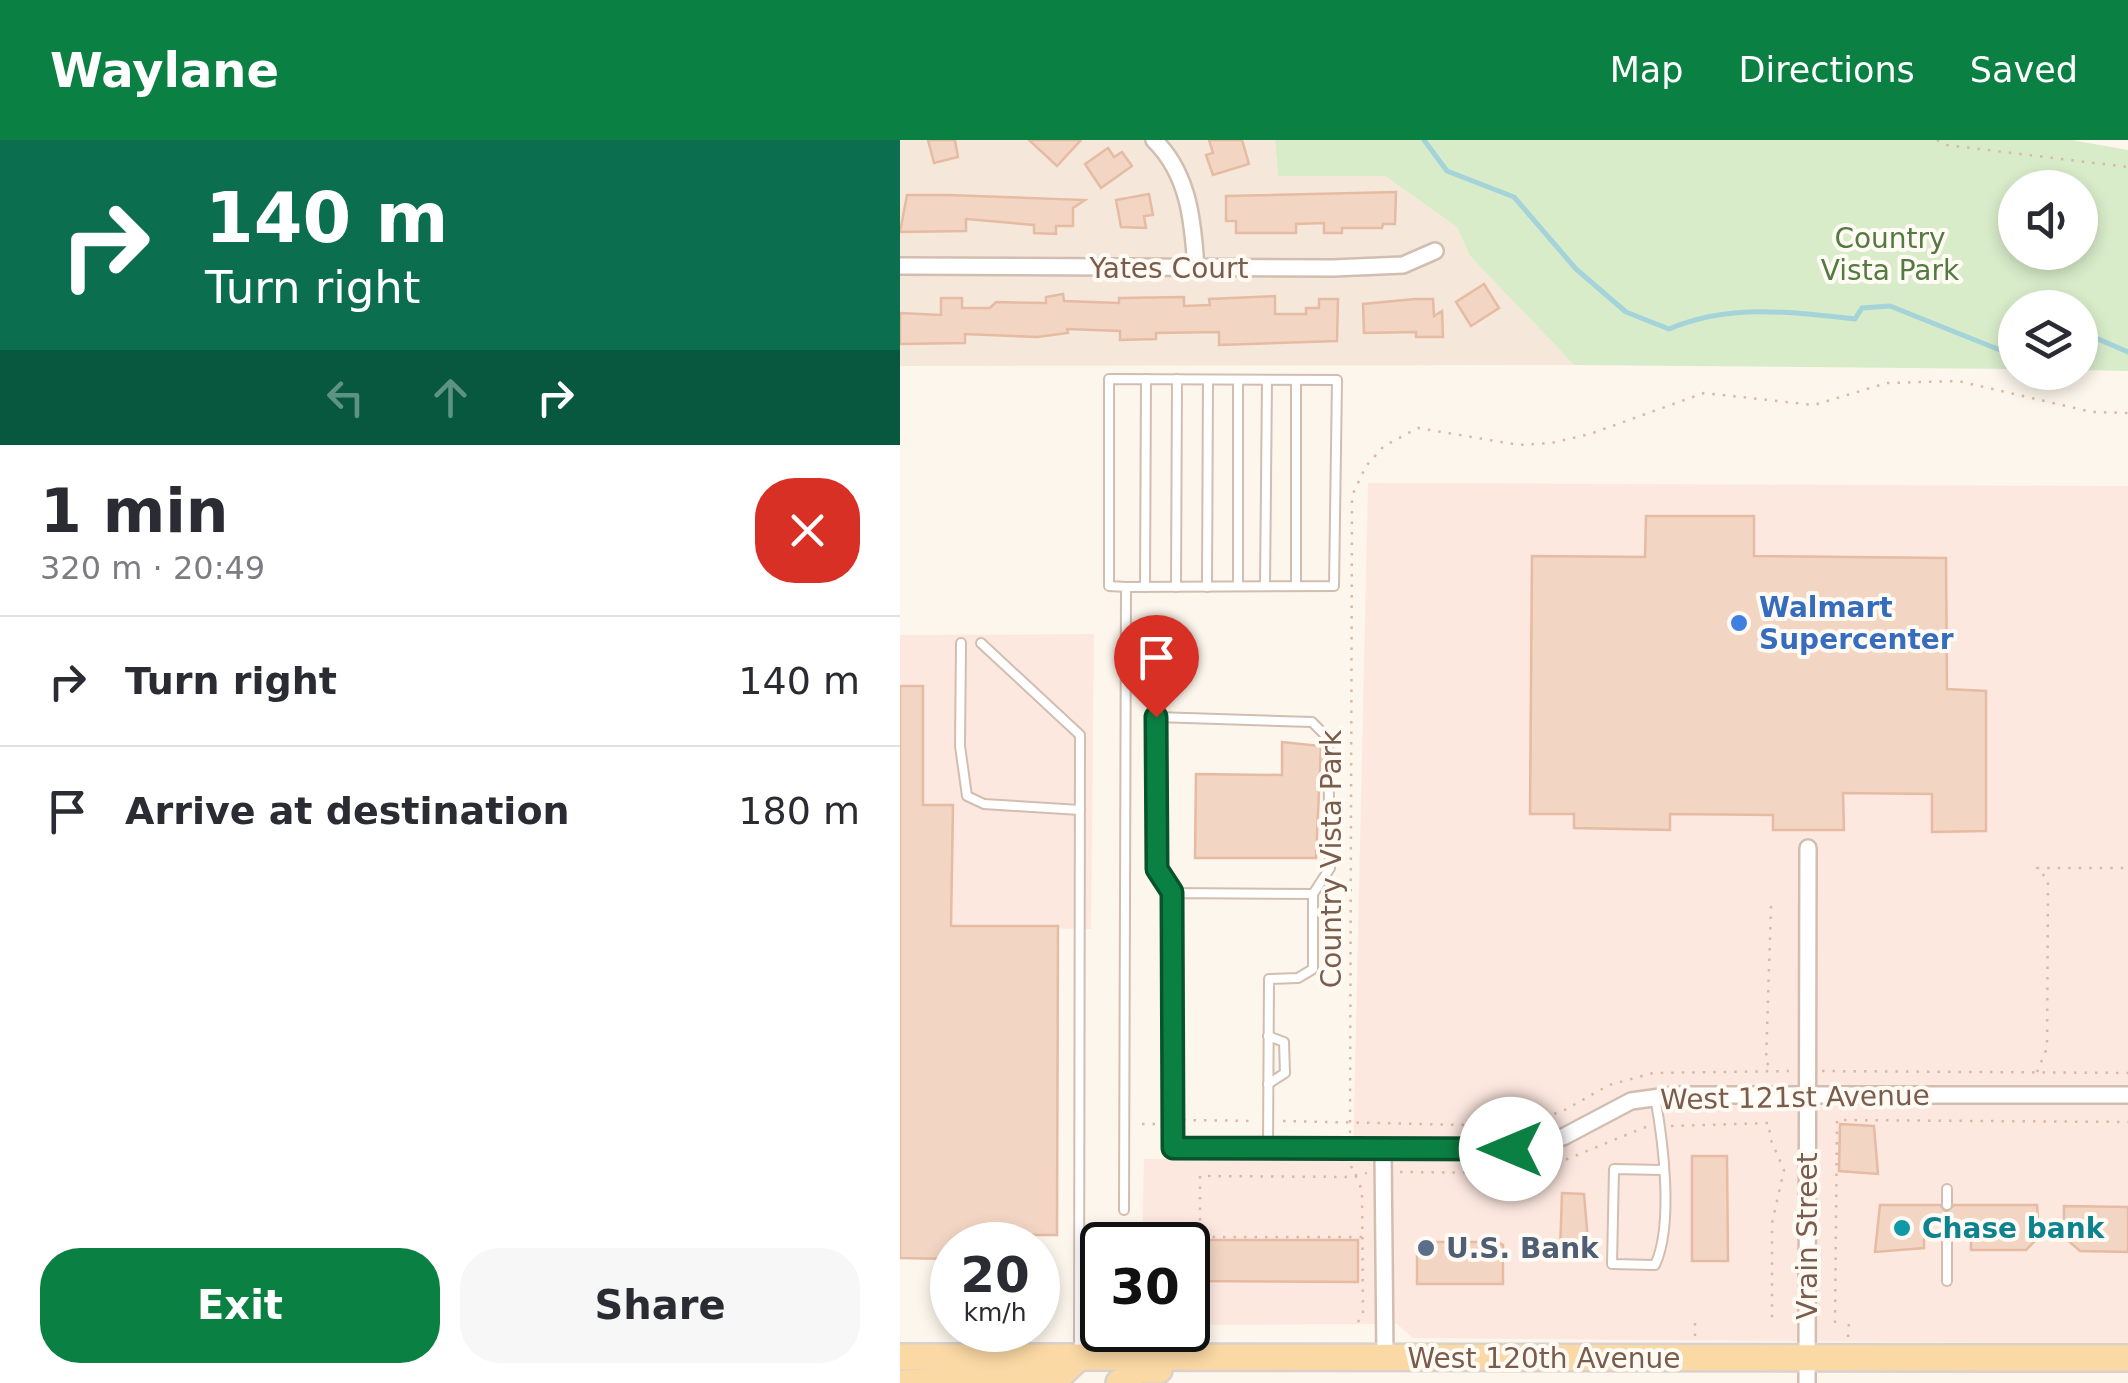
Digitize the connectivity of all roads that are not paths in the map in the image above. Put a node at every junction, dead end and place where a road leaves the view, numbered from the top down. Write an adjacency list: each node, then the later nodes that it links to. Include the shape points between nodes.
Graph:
1 (1154, 140): 4 (street, via 1188,200)
2 (1434, 250): 4 (street, Yates Court, via 1403,265)
3 (900, 266): 4 (street, Yates Court)
4 (1196, 268)
5 (1146, 380): 6 (lane); 16 (lane, via 1108,379 1109,586); 17 (lane)
6 (1177, 380): 7 (lane); 11 (lane)
7 (1208, 380): 8 (lane); 12 (lane)
8 (1238, 380): 9 (lane); 13 (lane)
9 (1267, 380): 10 (lane); 14 (lane)
10 (1296, 380): 15 (lane); 15 (lane, via 1337,380 1334,586)
11 (1176, 586): 12 (lane); 17 (lane)
12 (1207, 586): 13 (lane)
13 (1238, 586): 14 (lane)
14 (1265, 586): 15 (lane)
15 (1296, 586)
16 (1126, 587): 17 (lane); 35 (lane)
17 (1145, 587)
18 (961, 643): 20 (lane, via 960,746 967,796 984,804)
19 (981, 643): 20 (lane, via 1080,735)
20 (1080, 810): 39 (lane)
21 (1808, 848): 27 (street, Vrain Street)
22 (1172, 892): 23 (lane); 23 (lane, via 1157,869 1156,717 1312,722 1328,738 1330,868); 29 (lane)
23 (1313, 894): 24 (lane, via 1313,969 1298,978 1269,979)
24 (1268, 1036): 25 (lane); 25 (lane, via 1284,1042 1285,1073)
25 (1268, 1084): 30 (lane)
26 (2128, 1095): 27 (street, West 121st Avenue)
27 (1808, 1096): 28 (street, West 121st Avenue); 42 (street, Vrain Street)
28 (1654, 1097): 31 (street, West 121st Avenue, via 1622,1104 1530,1148); 32 (lane)
29 (1173, 1148): 30 (street, West 121st Avenue)
30 (1268, 1148): 31 (street, West 121st Avenue)
31 (1384, 1150): 41 (street)
32 (1662, 1170): 32 (lane, via 1663,1234 1656,1264 1612,1264 1614,1169)
33 (1947, 1190): 34 (lane)
34 (1947, 1205)
35 (1124, 1210)
36 (1947, 1222): 37 (lane)
37 (1947, 1281)
38 (900, 1357): 39 (main road, West 120th Avenue)
39 (1078, 1358): 41 (main road, West 120th Avenue); 43 (main road, via 1058,1377)
40 (2128, 1358): 42 (main road, West 120th Avenue)
41 (1380, 1359): 42 (main road, West 120th Avenue); 44 (main road, via 1343,1371 1139,1370)
42 (1807, 1370)
43 (902, 1383)
44 (1119, 1383)

